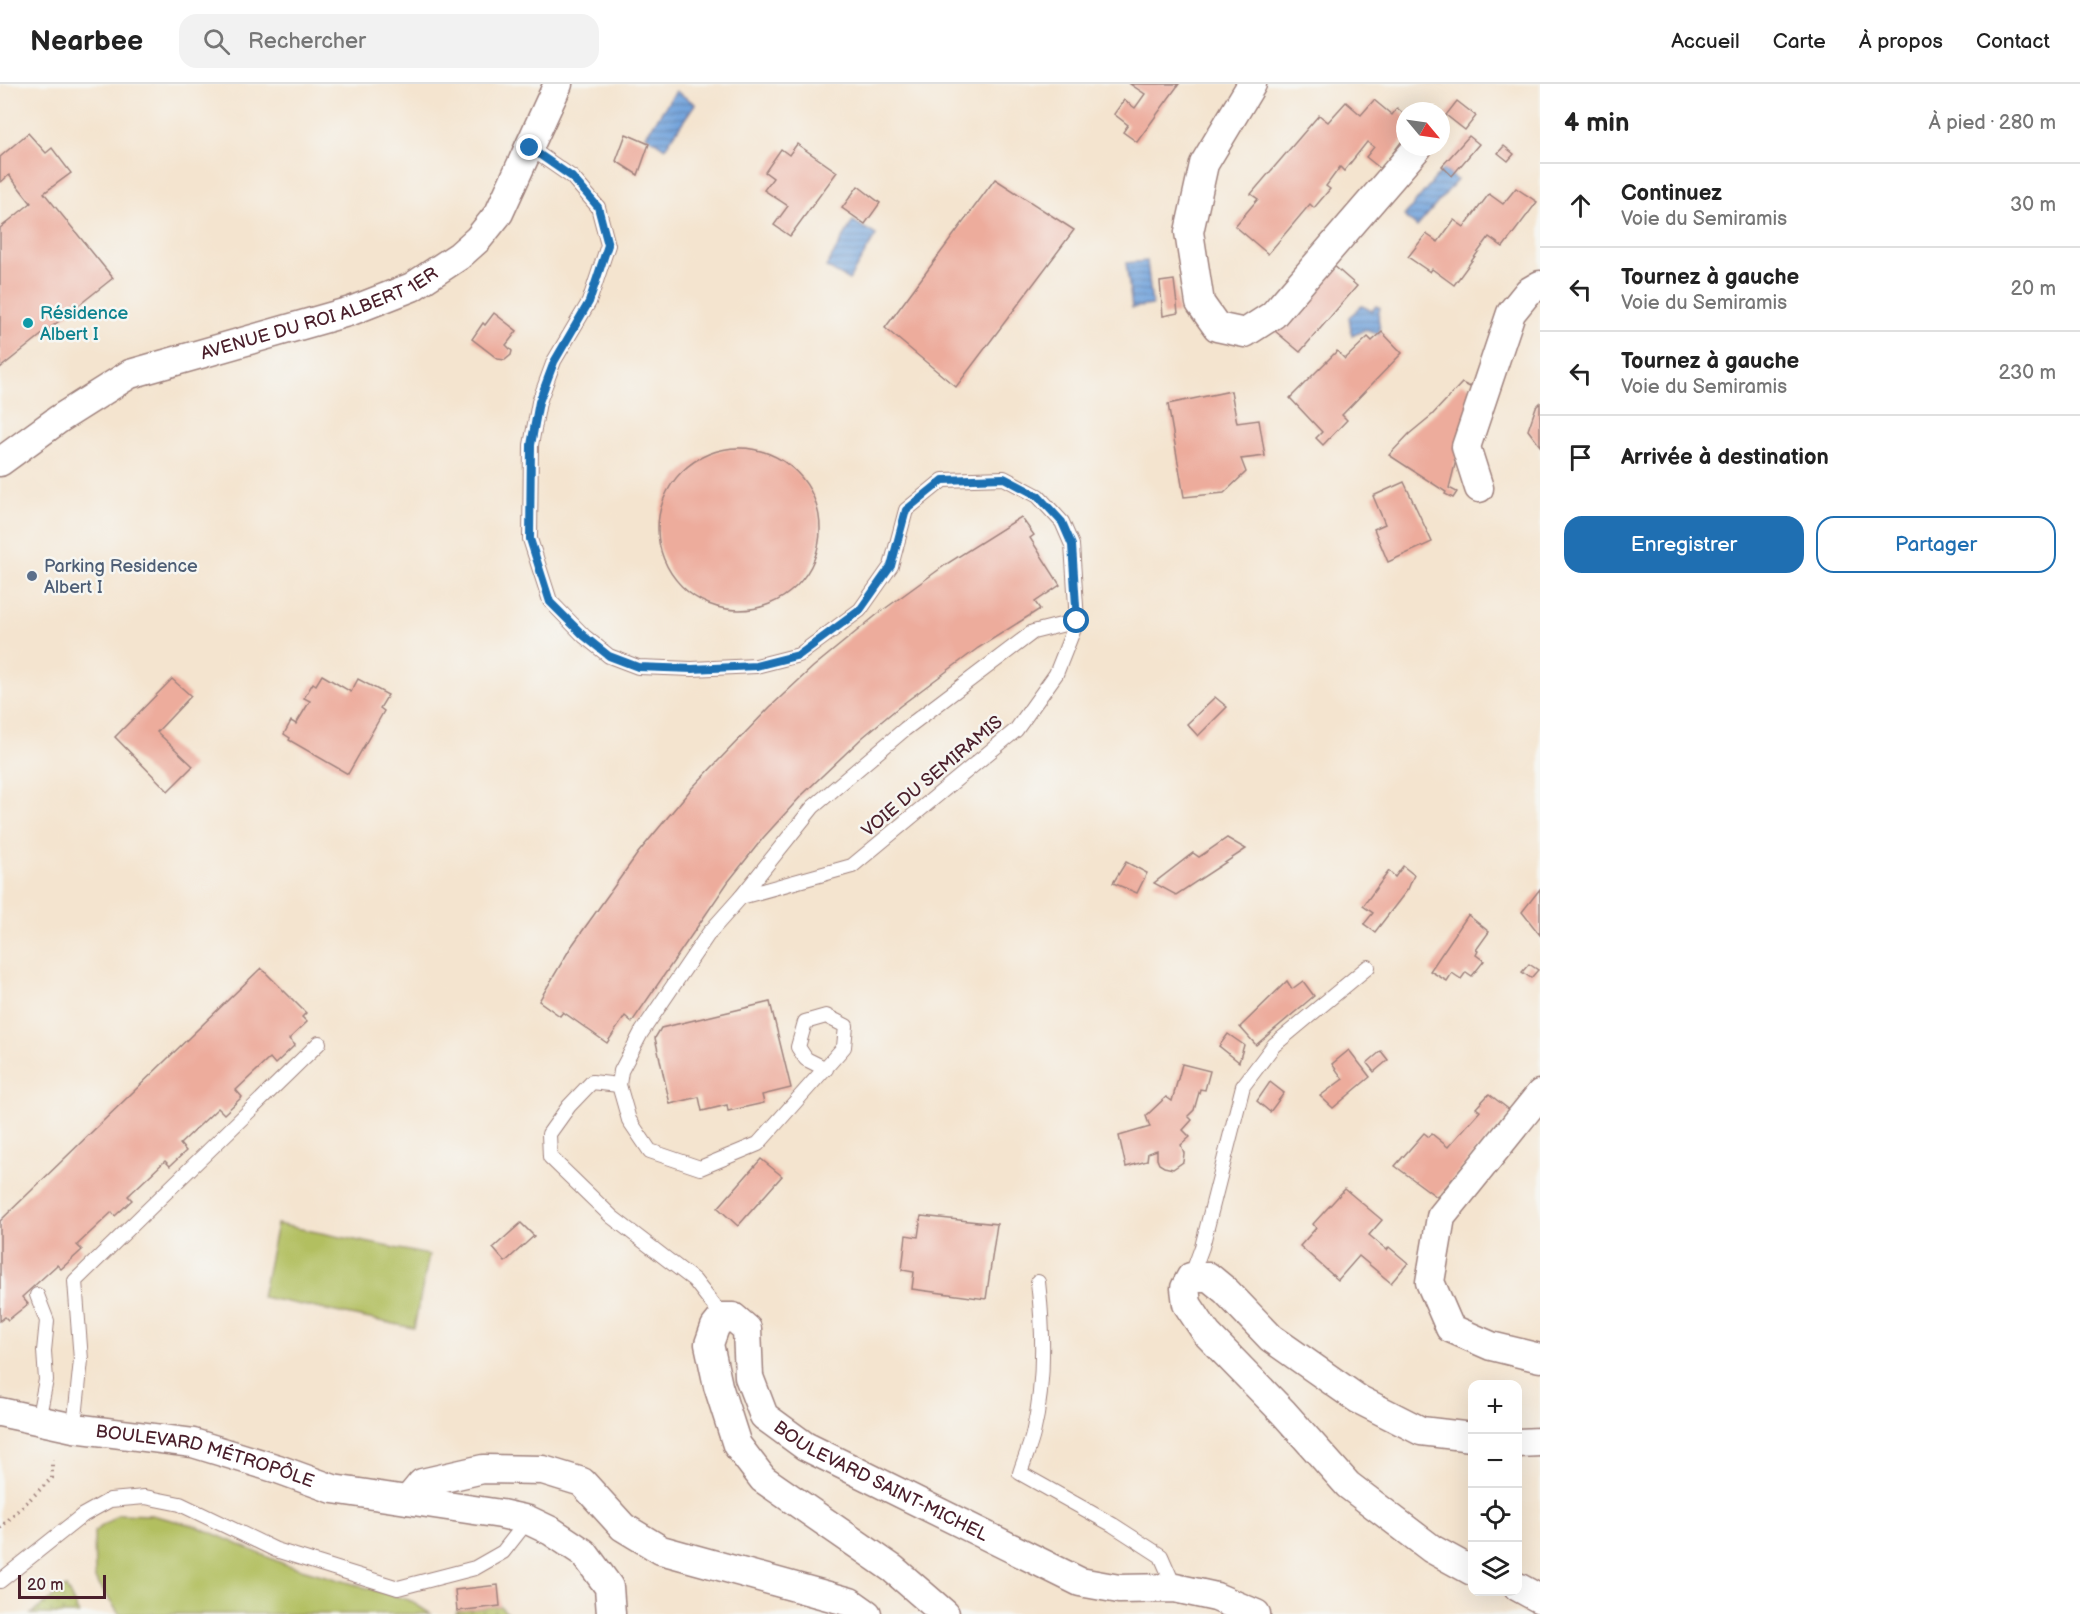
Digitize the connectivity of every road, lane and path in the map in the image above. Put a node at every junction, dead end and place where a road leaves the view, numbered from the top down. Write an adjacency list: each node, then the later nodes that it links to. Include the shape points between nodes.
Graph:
1 (558, 84): 3 (street, AVENUE DU ROI ALBERT 1ER)
2 (1252, 84): 4 (street, via 1203,164 1189,232 1200,303 1217,327 1245,333 1274,315)
3 (530, 148): 6 (street, AVENUE DU ROI ALBERT 1ER, via 499,213 478,239 412,287 351,311 130,374); 8 (lane, VOIE DU SEMIRAMIS, via 572,177 598,207 608,245 589,302 554,362 539,402 531,445 530,539 550,602 584,636 609,656 638,667 756,666 799,655 860,610 891,566 906,510 943,480 1004,478 1038,496 1062,522 1072,545)
4 (1410, 156)
5 (1540, 285): 7 (street, via 1528,292 1511,313 1466,447)
6 (0, 462)
7 (1479, 488)
8 (1077, 621): 9 (lane, via 1033,632 905,729 813,807); 9 (lane, VOIE DU SEMIRAMIS, via 1056,674 1016,730 852,867)
9 (741, 897): 13 (lane, via 709,933 641,1033 621,1071)
10 (1368, 967): 15 (lane, via 1274,1045 1243,1086)
11 (319, 1043): 22 (lane, via 75,1281 81,1360)
12 (826, 1070): 13 (lane, via 758,1143 700,1168 650,1151 629,1120)
13 (619, 1085): 18 (lane, via 592,1082 549,1134 550,1157 612,1218 694,1280)
14 (1540, 1094): 19 (street, via 1441,1217 1430,1282 1450,1328 1491,1346)
15 (1191, 1277): 23 (street, via 1209,1277 1270,1338 1358,1399 1421,1431); 30 (street, via 1185,1288 1186,1304 1207,1334 1348,1485 1432,1549)
16 (1038, 1282): 32 (lane, via 1043,1325 1041,1395 1020,1473 1161,1556)
17 (37, 1295): 21 (lane, via 46,1321 46,1380)
18 (723, 1317): 32 (street, BOULEVARD SAINT-MICHEL, via 733,1317 747,1329 749,1377 764,1416 805,1446 1080,1582 1119,1589); 37 (street, via 709,1344 737,1445 763,1479 892,1569)
19 (1540, 1358)
20 (0, 1412): 21 (street, BOULEVARD MÉTROPÔLE)
21 (38, 1421): 22 (street, BOULEVARD MÉTROPÔLE)
22 (74, 1428): 27 (street, BOULEVARD MÉTROPÔLE, via 193,1443 333,1489)
23 (1468, 1436)
24 (1540, 1442): 25 (street)
25 (1522, 1443)
26 (52, 1460): 29 (path, via 52,1479)
27 (408, 1500): 28 (street, BOULEVARD MÉTROPÔLE); 36 (street, via 422,1483 483,1469 543,1470 582,1482 623,1527 661,1550 850,1602)
28 (528, 1520): 31 (lane, via 503,1552 475,1568 398,1587 276,1550 180,1504 145,1497 110,1500 83,1515); 35 (street, BOULEVARD MÉTROPÔLE, via 584,1553 609,1587)
29 (0, 1528)
30 (1468, 1568)
31 (0, 1581)
32 (1175, 1588): 38 (street, BOULEVARD SAINT-MICHEL, via 1216,1597)
33 (1522, 1589): 34 (street)
34 (1540, 1599)
35 (610, 1614)
36 (867, 1614)
37 (945, 1614)
38 (1256, 1614)

